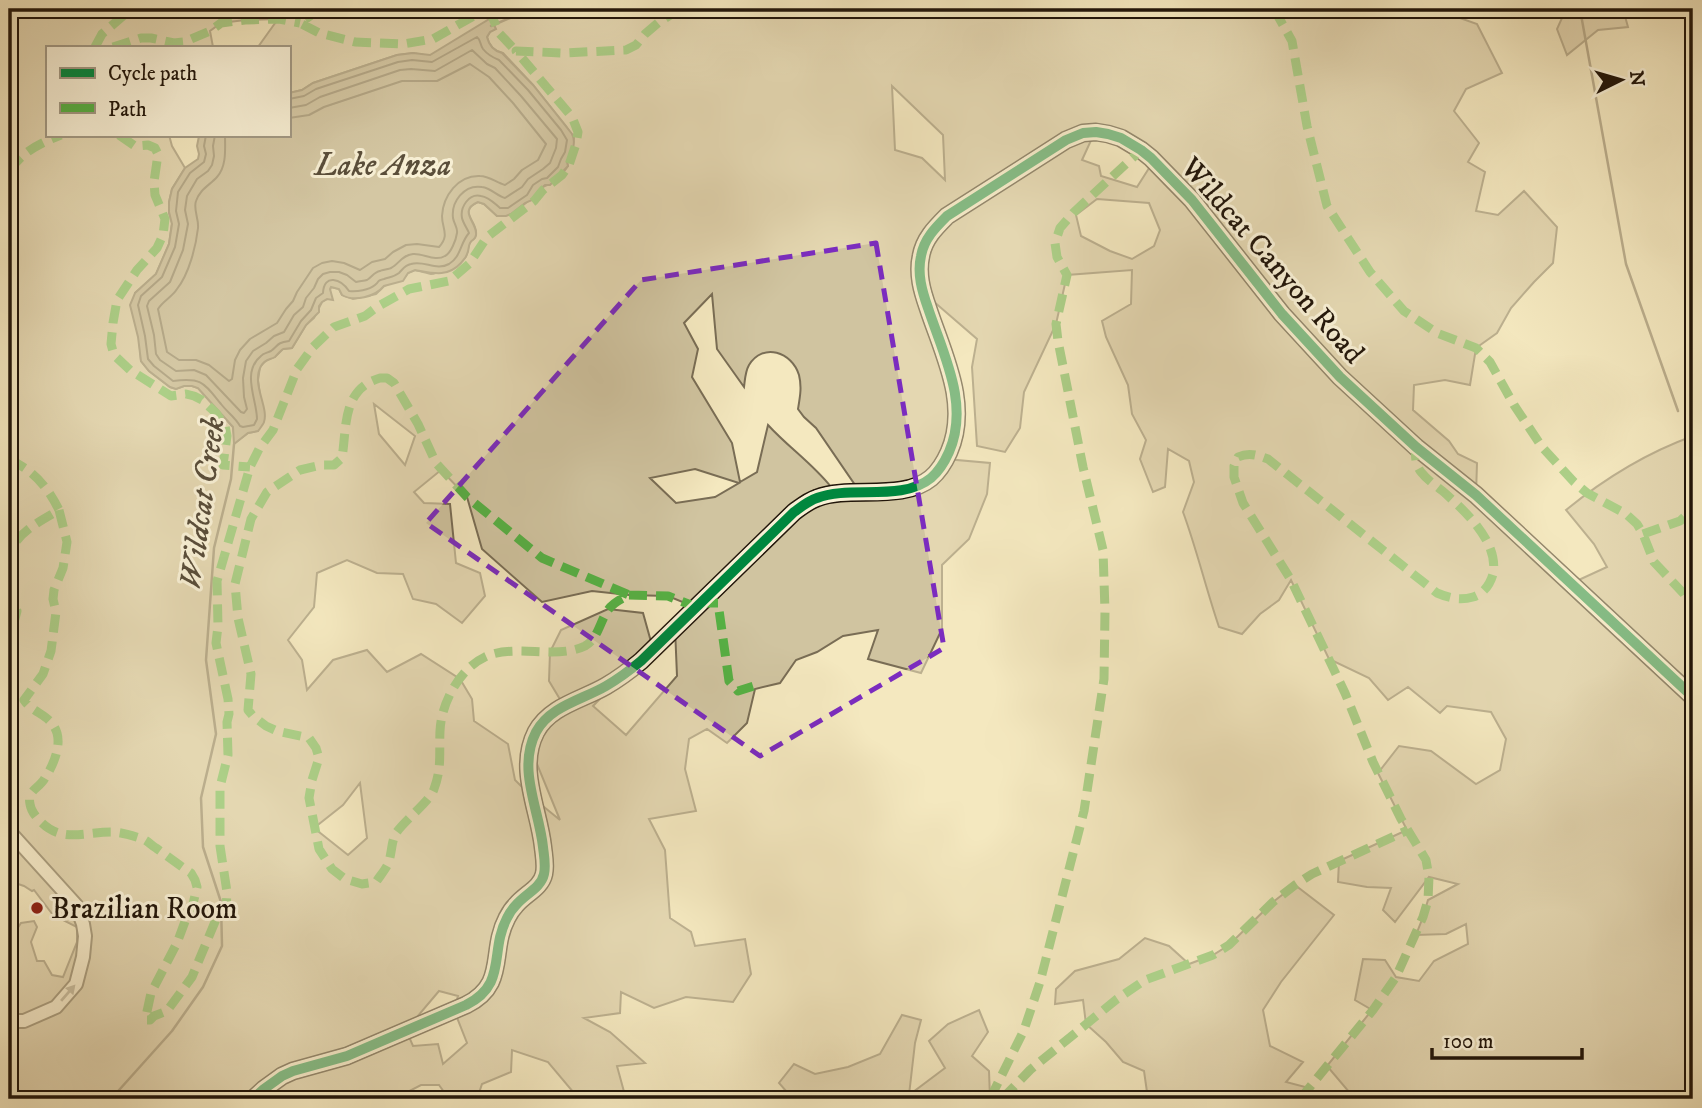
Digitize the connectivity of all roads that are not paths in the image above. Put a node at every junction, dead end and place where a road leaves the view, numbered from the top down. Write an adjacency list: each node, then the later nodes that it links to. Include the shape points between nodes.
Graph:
1 (1693, 697): 4 (street, Wildcat Canyon Road, via 1476,495 1340,377 1282,314 1192,200 1152,159 1121,138 1083,133 947,216 926,239 919,274 957,403 954,440 933,477 910,488 832,494 804,505 640,662 603,688 548,716 537,730 528,763 544,876 506,919 485,993 347,1056 282,1076)
2 (9, 831): 3 (street, one-way to 2, via 24,1021 55,1007 76,984 85,936 76,905)
3 (9, 1021)
4 (253, 1099)

